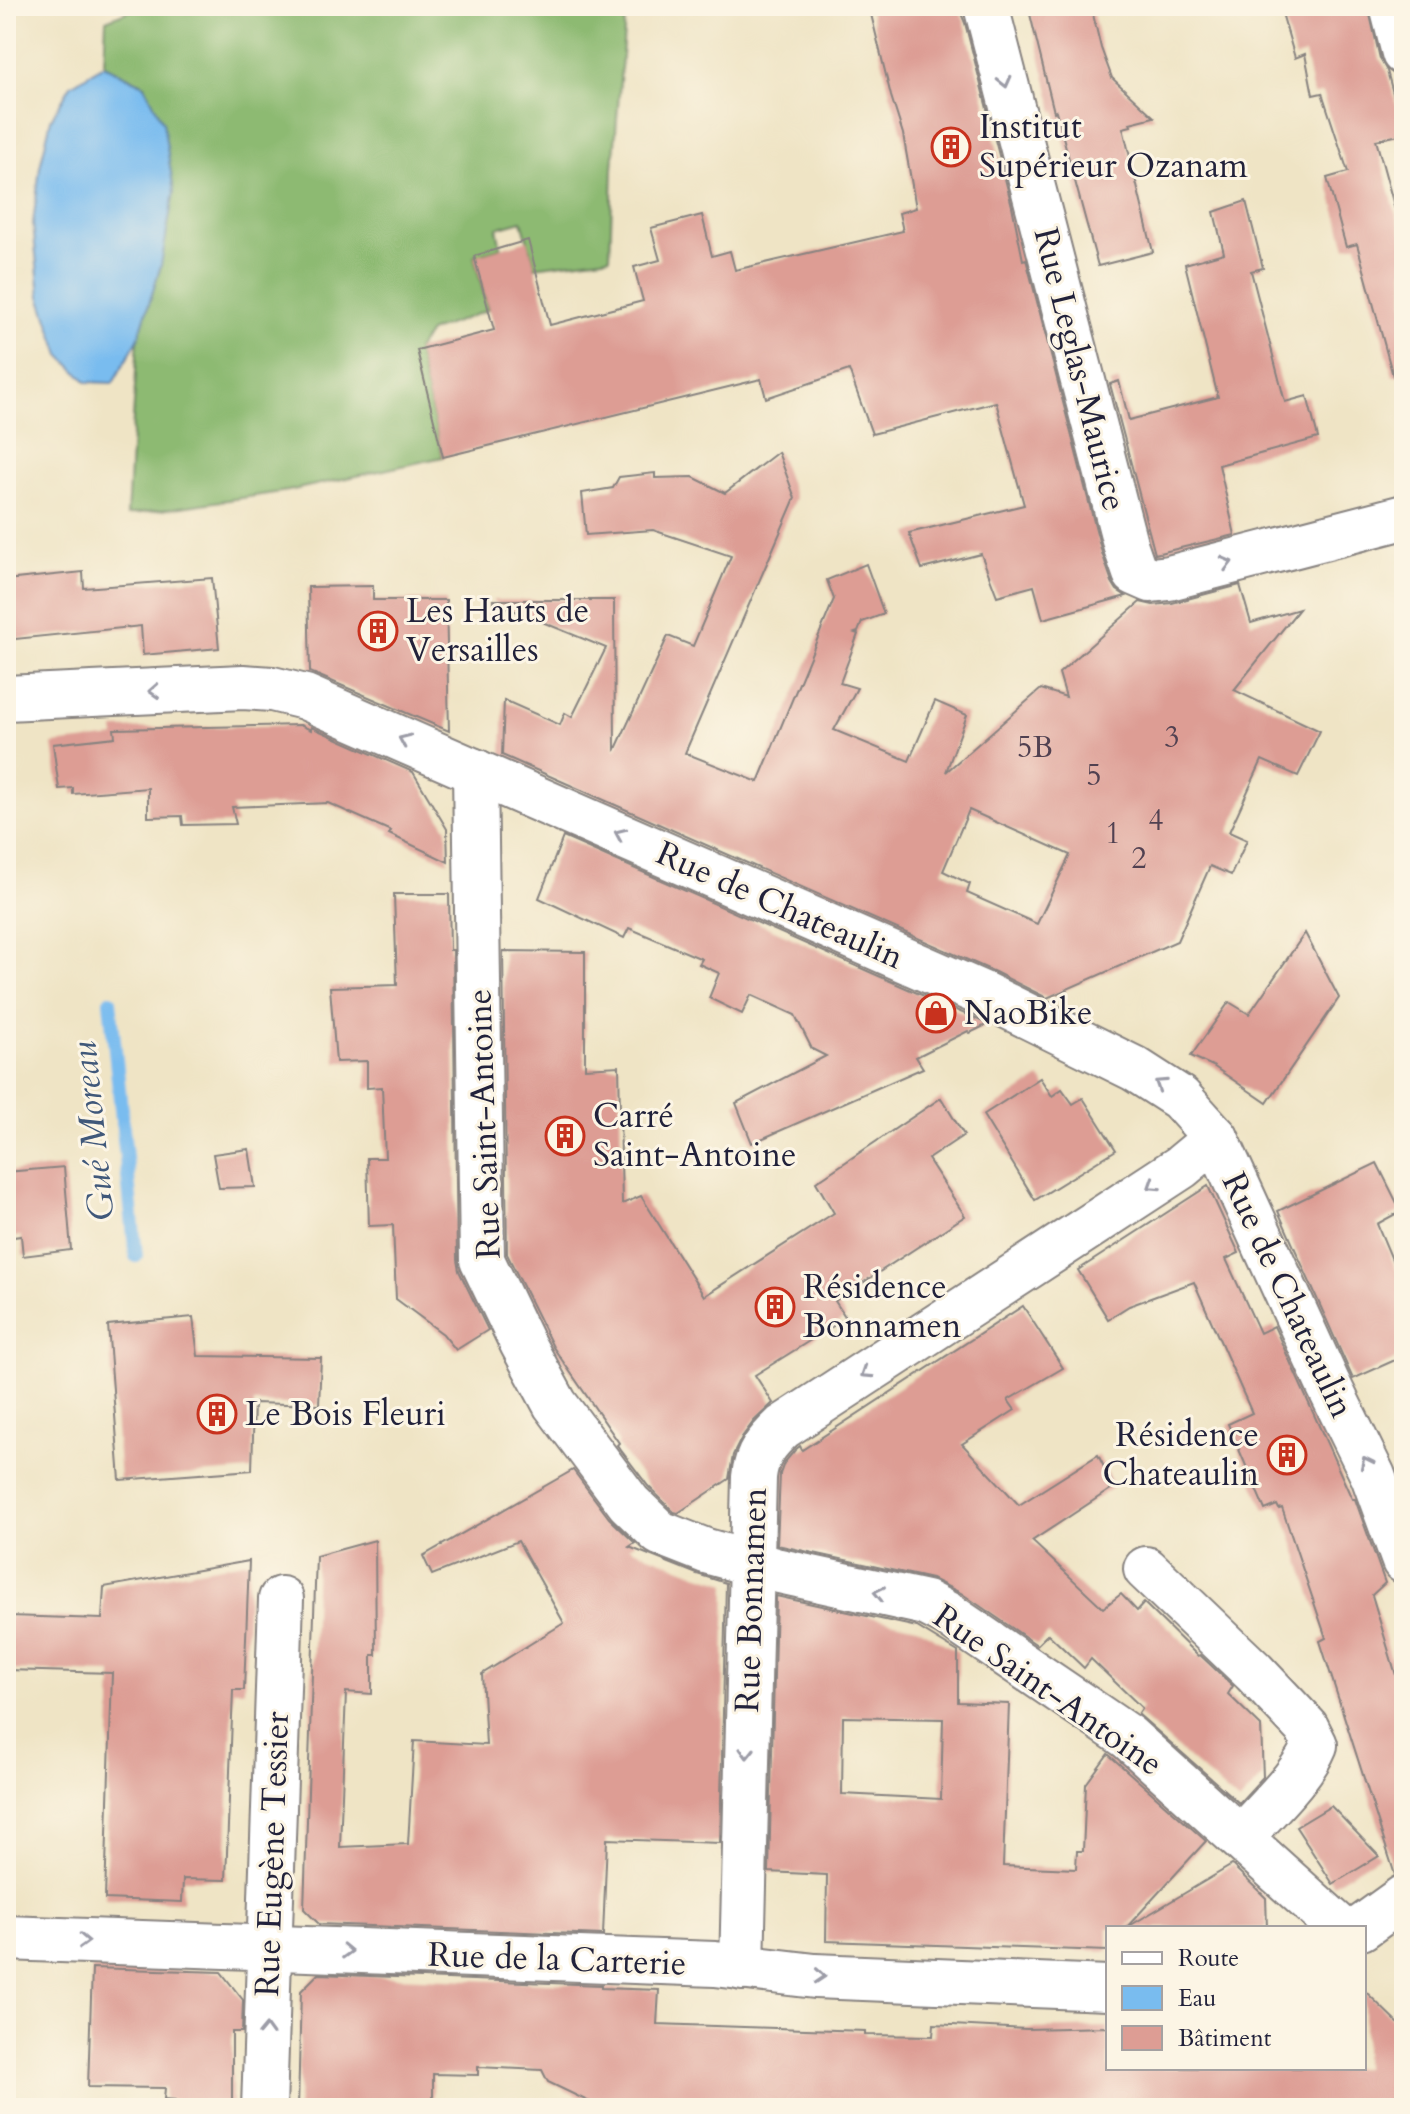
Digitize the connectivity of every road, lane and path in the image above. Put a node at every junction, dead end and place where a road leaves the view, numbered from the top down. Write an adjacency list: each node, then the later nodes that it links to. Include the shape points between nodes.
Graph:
1 (986, 6): 4 (street, Rue Leglas-Maurice, one-way to 4, via 1135,573 1151,580 1169,578)
2 (1392, 6): 3 (street)
3 (1404, 53)
4 (1404, 517)
5 (6, 698): 6 (street, Rue de Chateaulin, one-way to 5, via 305,697 272,689)
6 (475, 771): 7 (street, Rue de Chateaulin, one-way to 6, via 1180,1098 1135,1069 985,995); 9 (street, Rue Saint-Antoine, via 482,1260 555,1404 629,1503 660,1533)
7 (1216, 1138): 8 (street, Rue de Chateaulin, one-way to 7, via 1373,1476); 9 (street, Rue Bonnamen, one-way to 9, via 1181,1167 783,1427 756,1462)
8 (1404, 1561)
9 (751, 1563): 12 (street, Rue Saint-Antoine, one-way to 9, via 1128,1737 947,1614 926,1603); 18 (street, Rue Bonnamen, one-way to 18)
10 (1146, 1569): 12 (street, via 1254,1672 1306,1727 1315,1745 1310,1758)
11 (281, 1599): 17 (street, Rue Eugène Tessier)
12 (1241, 1838): 14 (street, Rue Saint-Antoine)
13 (1404, 1897): 15 (street)
14 (1338, 1926)
15 (1364, 1926)
16 (6, 1938): 17 (street, Rue de la Carterie, one-way to 17)
17 (269, 1948): 18 (street, Rue de la Carterie, one-way to 18); 20 (street, Rue Eugène Tessier, one-way to 17)
18 (742, 1968): 19 (street, Rue de la Carterie, one-way to 19)
19 (1106, 1988)
20 (264, 2108)

